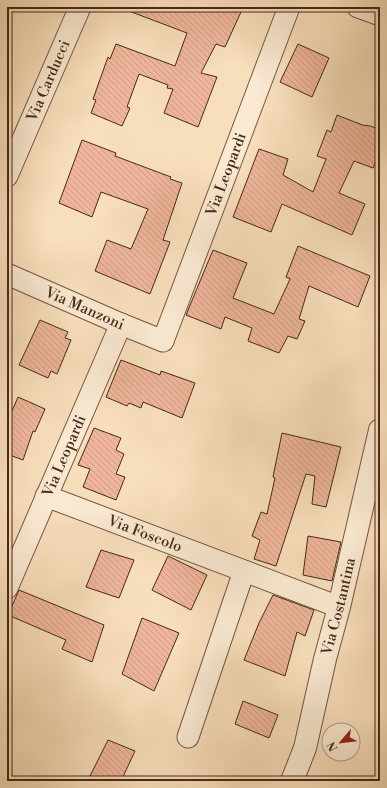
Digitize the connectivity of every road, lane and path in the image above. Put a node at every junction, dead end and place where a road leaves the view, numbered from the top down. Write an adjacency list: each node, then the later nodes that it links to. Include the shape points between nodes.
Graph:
1 (80, 7): 5 (street, Via Carducci)
2 (289, 7): 8 (street, Via Leopardi)
3 (358, 7): 4 (street)
4 (380, 15)
5 (7, 176)
6 (7, 274): 7 (street, Via Manzoni)
7 (120, 324): 8 (street, Via Manzoni); 10 (street, Via Leopardi)
8 (163, 341)
9 (380, 430): 13 (street, Via Costantina)
10 (46, 496): 11 (street, Via Foscolo); 12 (street, Via Leopardi)
11 (244, 571): 13 (street, Via Foscolo); 14 (street)
12 (7, 588)
13 (338, 607): 15 (street, Via Costantina, via 305,748)
14 (188, 737)
15 (292, 781)

